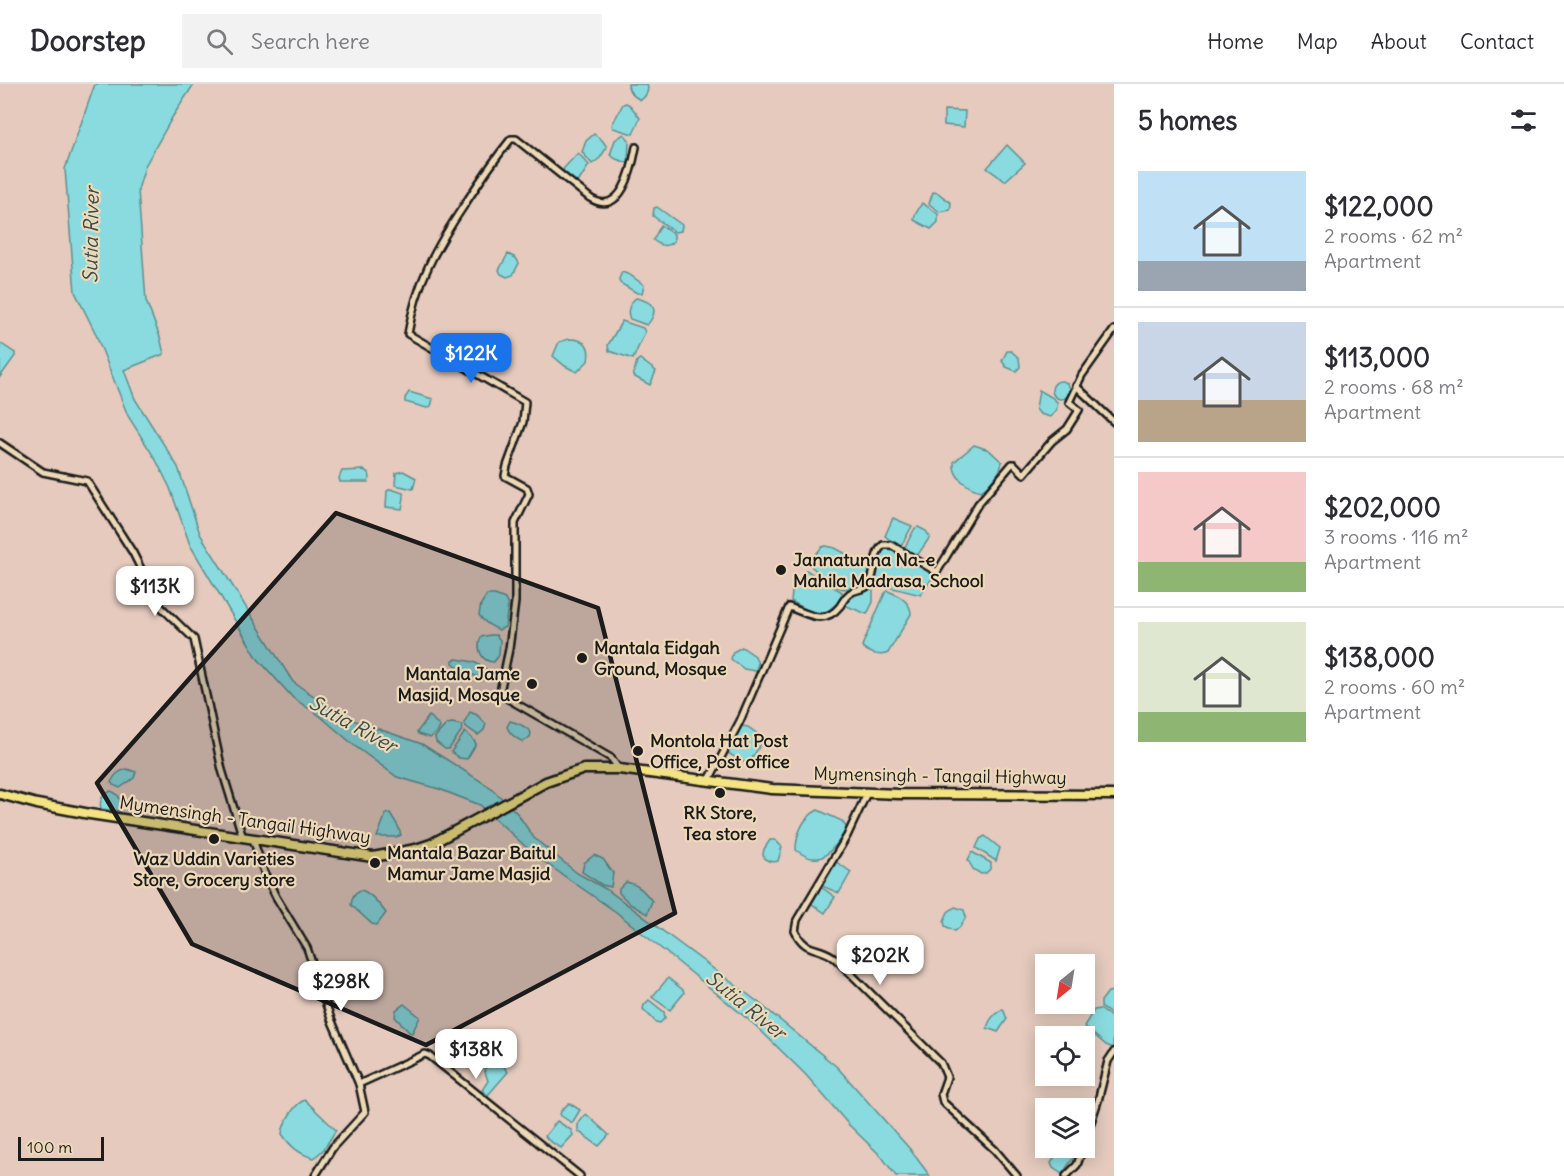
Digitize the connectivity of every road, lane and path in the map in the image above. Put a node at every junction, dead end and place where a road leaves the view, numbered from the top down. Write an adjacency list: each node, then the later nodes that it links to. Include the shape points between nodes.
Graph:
1 (636, 147): 6 (street, via 632,169 620,195 602,204 516,139 510,139 439,243 421,281 408,334 525,402 523,422 506,476 527,488 529,494 515,523 515,602 500,692 611,758)
2 (1114, 330): 3 (street)
3 (1076, 386): 4 (street); 7 (street, via 1069,402 1079,410 1067,429 1024,474 1014,464 1008,468 978,504 937,572 891,545 884,545 871,582 865,589 846,596 830,616 822,618 789,607 740,721)
4 (1114, 422)
5 (0, 443): 11 (street, via 43,472 87,482 133,553 159,604 194,639 222,770)
6 (619, 769): 7 (highway, Mymensingh - Tangail Highway); 12 (highway, Mymensingh - Tangail Highway, via 584,769 546,782 448,836 416,849 373,857)
7 (709, 780): 8 (highway, Mymensingh - Tangail Highway, via 772,789)
8 (867, 793): 10 (highway, Mymensingh - Tangail Highway); 19 (street, via 847,836 797,920 795,931 811,949 831,955 941,1063 947,1077 941,1094 943,1102)
9 (0, 794): 11 (highway, Mymensingh - Tangail Highway, via 90,814)
10 (1114, 795)
11 (243, 838): 12 (highway, Mymensingh - Tangail Highway)
12 (253, 839): 14 (street, via 276,897 307,948)
13 (1114, 1052): 15 (street)
14 (359, 1084): 17 (street, via 365,1112 333,1147); 18 (street, via 425,1054)
15 (1095, 1110)
16 (1079, 1158): 20 (street)
17 (315, 1176)
18 (580, 1176)
19 (1017, 1176)
20 (1066, 1176)

